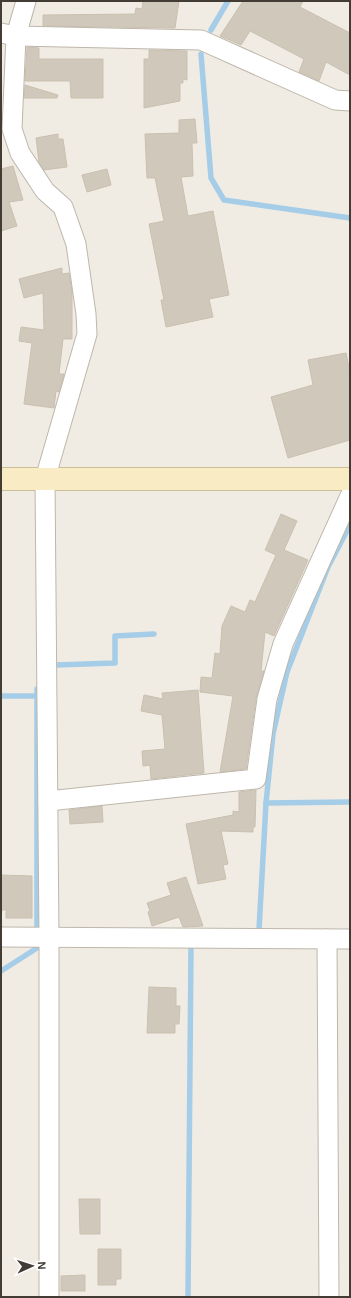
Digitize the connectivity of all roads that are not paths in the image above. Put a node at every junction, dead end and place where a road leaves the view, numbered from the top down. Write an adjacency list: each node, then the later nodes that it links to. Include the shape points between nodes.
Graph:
1 (26, 1): 2 (street)
2 (8, 35): 3 (street, via 201,40 335,100); 6 (street, via 12,129 20,153 45,191 63,207 76,244 86,314 87,334)
3 (350, 101)
4 (350, 478): 6 (street)
5 (1, 479): 6 (street)
6 (46, 479): 8 (street)
7 (350, 496): 8 (street, via 283,644 266,699 256,779)
8 (48, 801): 10 (street)
9 (1, 937): 10 (street)
10 (49, 937): 11 (street); 13 (street)
11 (327, 939): 12 (street); 14 (street)
12 (350, 939)
13 (49, 1297)
14 (329, 1297)

